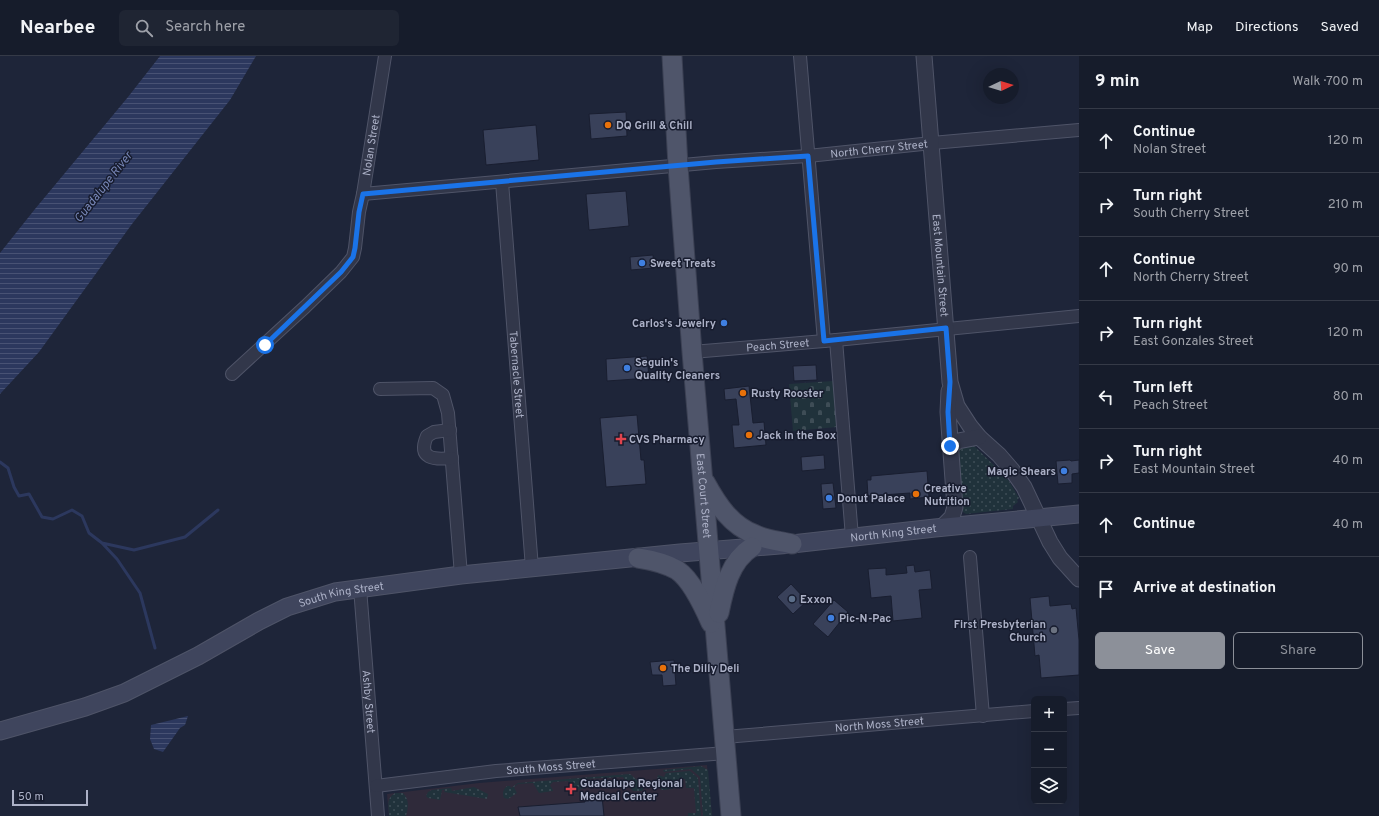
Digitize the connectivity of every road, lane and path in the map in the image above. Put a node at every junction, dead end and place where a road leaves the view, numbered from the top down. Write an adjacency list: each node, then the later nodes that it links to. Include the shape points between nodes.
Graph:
1 (385, 56): 10 (street, Nolan Street)
2 (672, 56): 8 (main road, East Court Street)
3 (800, 56): 7 (street)
4 (924, 56): 6 (street, East Mountain Street)
5 (1079, 130): 6 (street, North Cherry Street)
6 (932, 143): 7 (street, North Cherry Street); 12 (street, East Mountain Street)
7 (808, 156): 8 (street, North Cherry Street); 13 (street)
8 (678, 166): 9 (street, North Cherry Street); 14 (main road, East Court Street)
9 (502, 182): 10 (street, North Cherry Street); 32 (street, Tabernacle Street)
10 (363, 194): 15 (street, Nolan Street, via 353,257 305,307)
11 (1079, 316): 12 (street, Peach Street)
12 (946, 328): 13 (street, Peach Street); 16 (street, East Mountain Street)
13 (830, 340): 14 (street, Peach Street); 26 (street)
14 (692, 352): 22 (main road, East Court Street)
15 (232, 374)
16 (950, 382): 19 (street, East Mountain Street, via 957,406); 20 (street)
17 (380, 389): 18 (street, via 433,388 443,395)
18 (450, 430): 21 (street); 21 (street, via 426,436 424,452 429,458)
19 (978, 437): 20 (street, via 958,441); 24 (street, East Mountain Street, via 1012,470 1024,487)
20 (950, 446): 25 (street, via 955,507 952,517)
21 (452, 458): 33 (street)
22 (703, 478): 27 (main road, via 719,505 736,525 757,536); 29 (main road, East Court Street)
23 (1079, 514): 24 (main road, North King Street)
24 (1039, 518): 25 (main road, North King Street); 34 (street, East Mountain Street, via 1060,558)
25 (941, 528): 26 (main road, North King Street)
26 (852, 537): 27 (main road, North King Street)
27 (792, 544): 28 (main road, North King Street)
28 (752, 547): 29 (main road, North King Street); 36 (main road, via 738,559 729,576)
29 (708, 551): 31 (main road, South King Street); 36 (main road, East Court Street)
30 (970, 557): 40 (street)
31 (638, 558): 32 (main road, South King Street); 36 (main road, via 654,561 682,574 690,583)
32 (532, 568): 33 (main road, South King Street)
33 (462, 575): 35 (main road, South King Street)
34 (1079, 579)
35 (360, 588): 41 (main road, South King Street, via 335,592 287,607 124,694); 43 (street, Ashby Street)
36 (715, 634): 42 (main road, East Court Street)
37 (1079, 708): 38 (street)
38 (1067, 709)
39 (1031, 711): 40 (street, North Moss Street)
40 (984, 716): 42 (street, North Moss Street)
41 (0, 731)
42 (726, 745): 43 (street, South Moss Street); 45 (main road, East Court Street)
43 (376, 786): 44 (street, Ashby Street)
44 (378, 816)
45 (731, 816)

